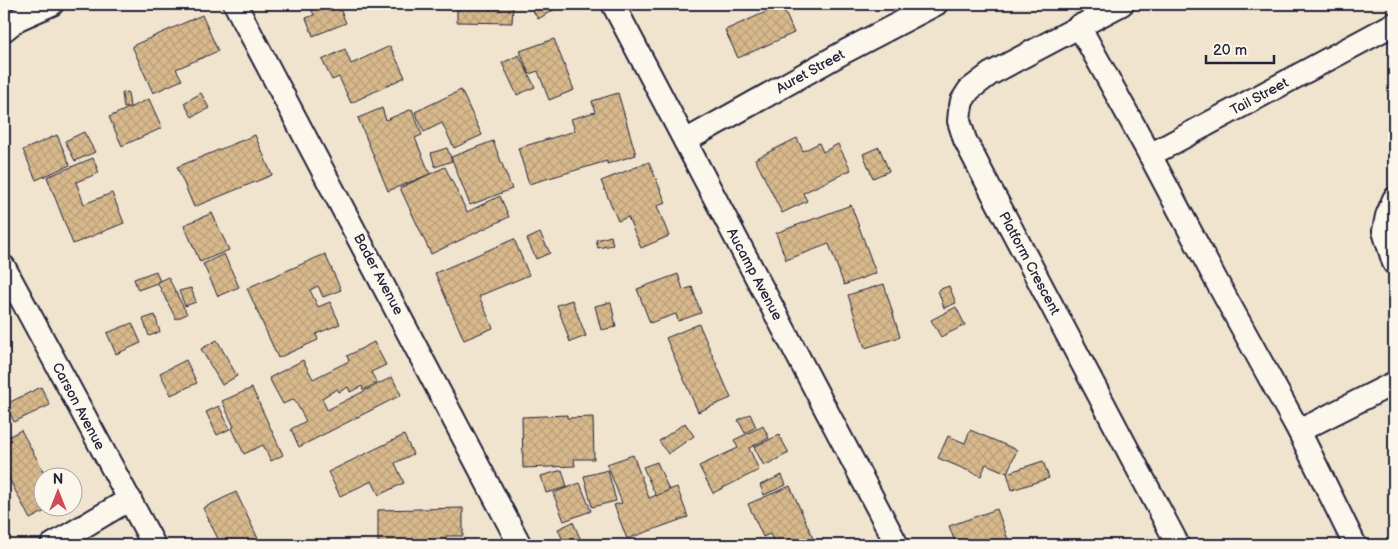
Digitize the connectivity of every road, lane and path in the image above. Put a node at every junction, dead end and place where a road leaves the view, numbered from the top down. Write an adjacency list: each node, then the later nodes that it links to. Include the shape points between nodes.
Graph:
1 (52, 4): 8 (street, via 18,18)
2 (236, 4): 19 (street, Bader Avenue)
3 (613, 4): 9 (street, Aucamp Avenue)
4 (936, 4): 9 (street, Auret Street)
5 (1122, 4): 7 (street, Platform Crescent)
6 (1394, 24): 10 (street, Tail Street)
7 (1079, 26): 10 (street); 21 (street, Platform Crescent, via 990,74 969,90 962,102 959,121 982,173)
8 (4, 30)
9 (685, 141): 20 (street, Aucamp Avenue)
10 (1150, 155): 15 (street)
11 (1394, 199): 12 (street, via 1384,231)
12 (1394, 262)
13 (4, 267): 16 (street, Carson Avenue)
14 (1394, 383): 15 (street)
15 (1299, 431): 22 (street)
16 (130, 499): 17 (street); 18 (street, Carson Avenue)
17 (52, 545)
18 (154, 545)
19 (520, 545)
20 (897, 545)
21 (1178, 545)
22 (1354, 545)

